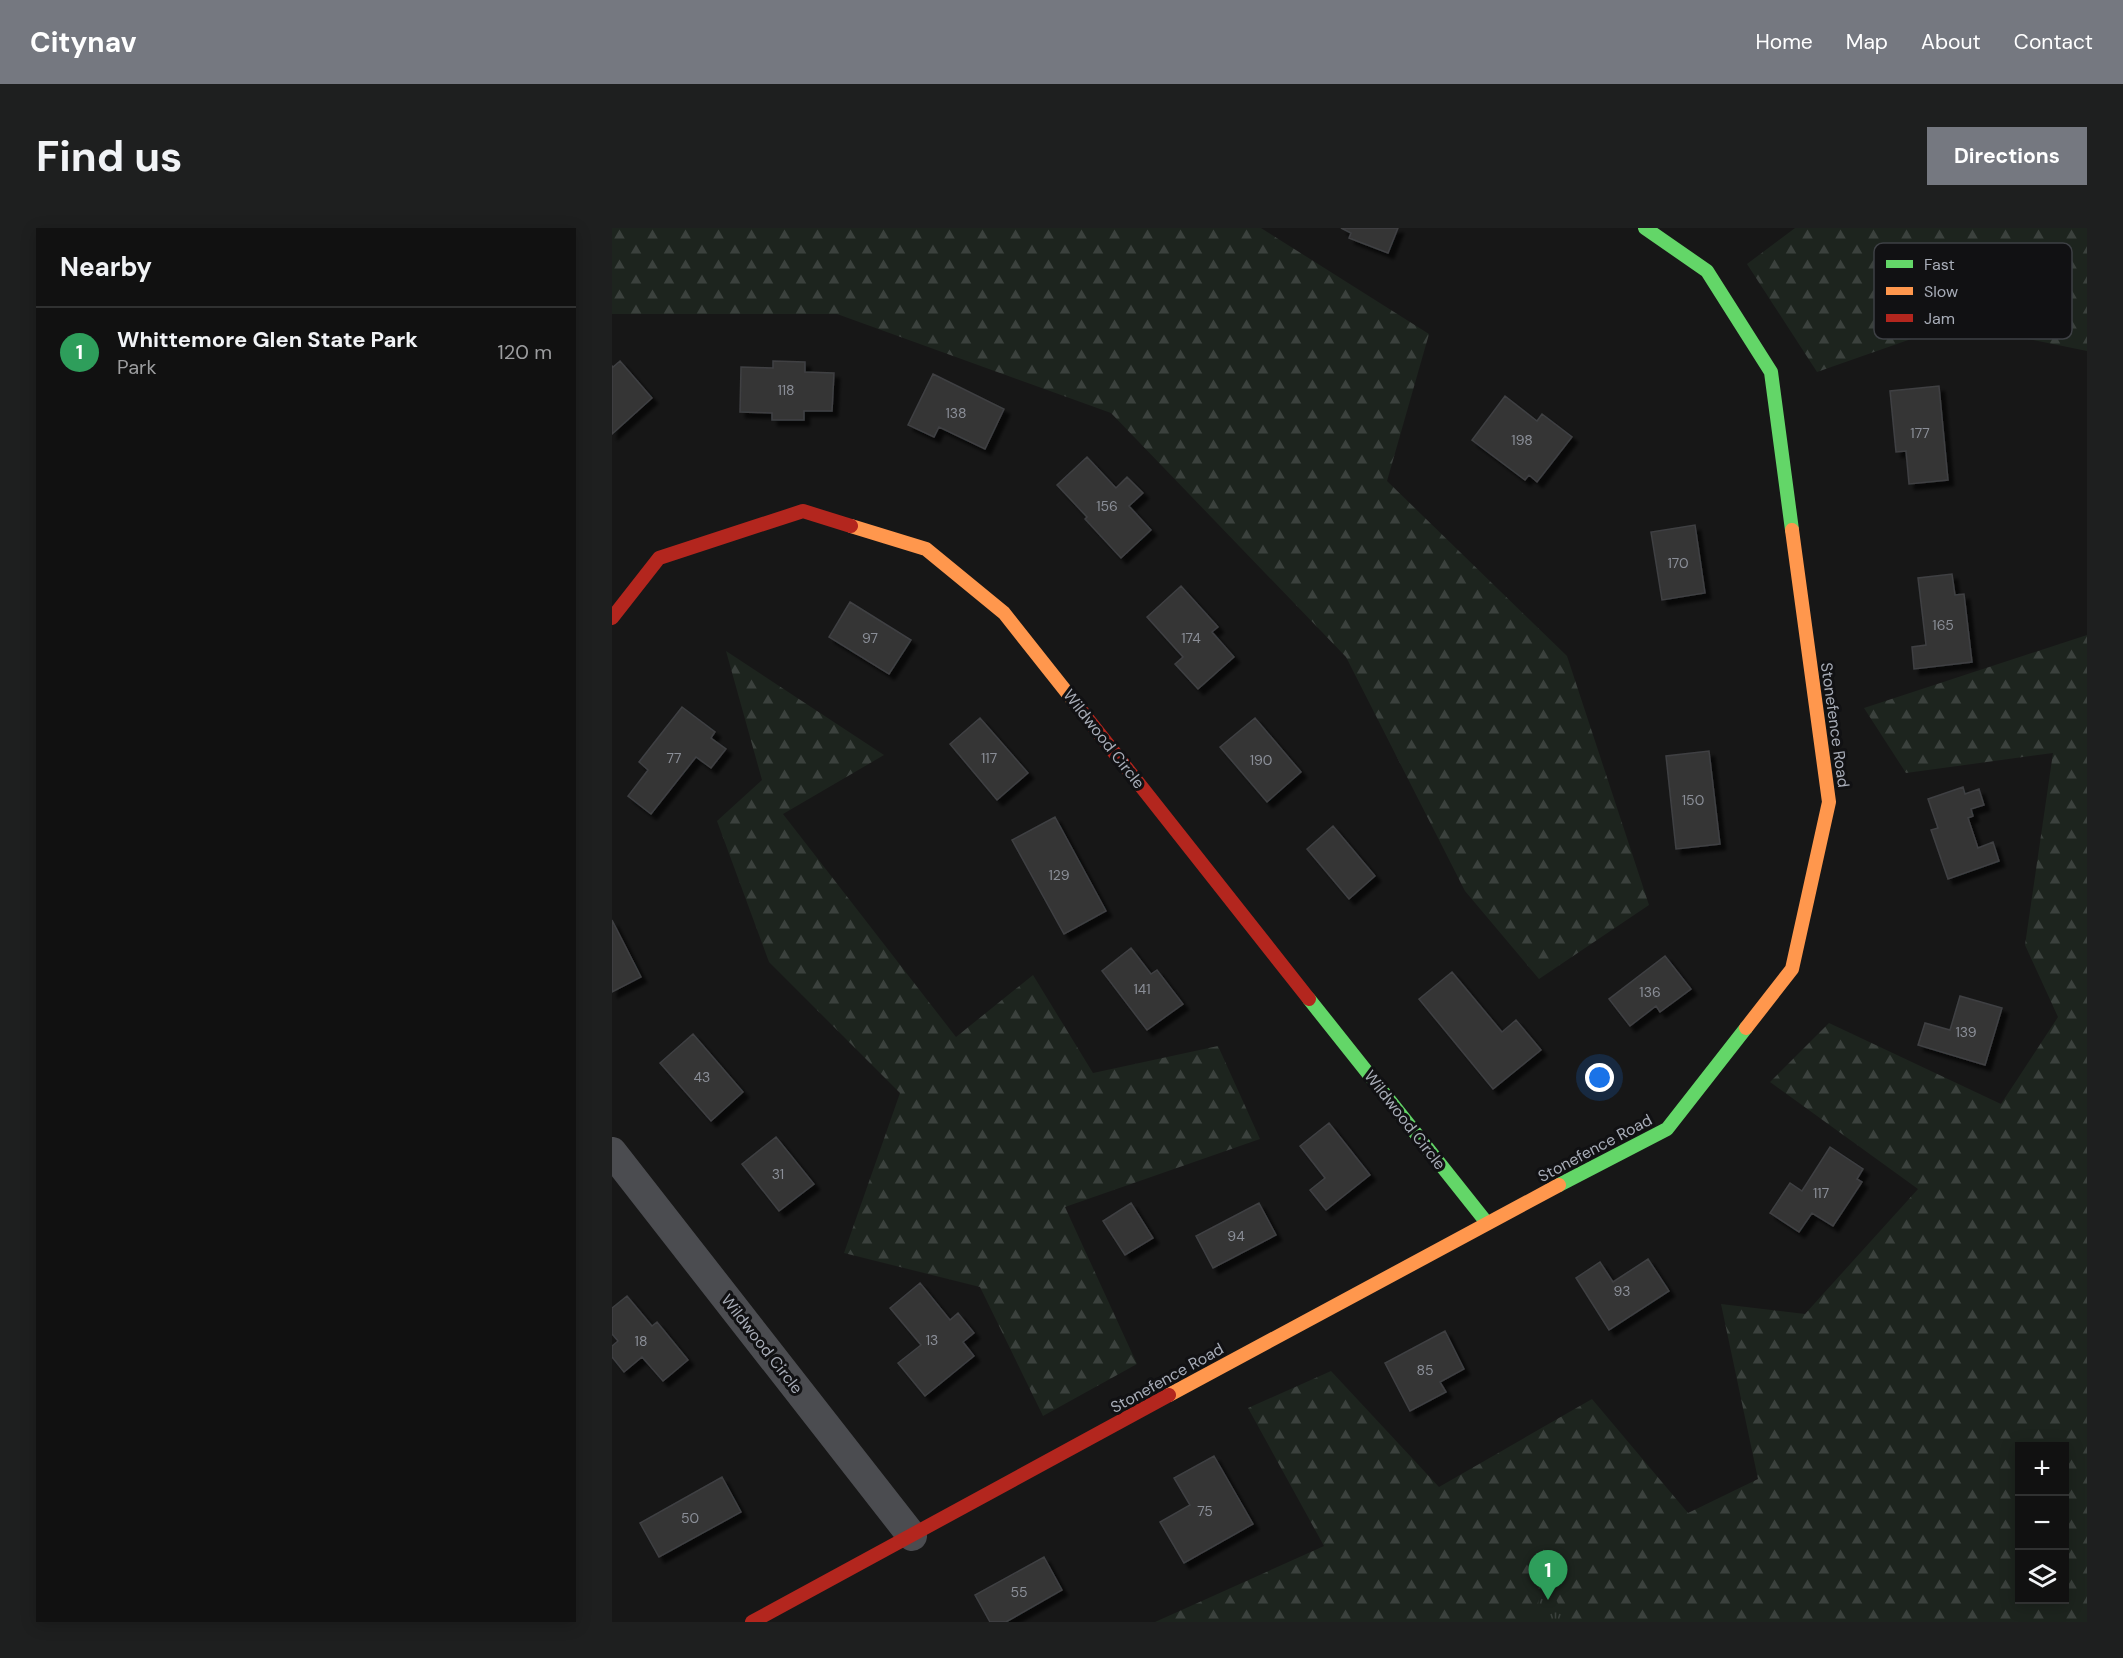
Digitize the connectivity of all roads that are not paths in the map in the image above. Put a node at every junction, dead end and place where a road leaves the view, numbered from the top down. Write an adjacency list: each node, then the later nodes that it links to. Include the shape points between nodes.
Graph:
1 (1645, 228): 4 (street, Stonefence Road, via 1707,271 1772,372 1829,802 1792,969 1667,1129)
2 (612, 618): 4 (street, Wildwood Circle, via 659,558 803,511 926,549 1004,612)
3 (612, 1152): 5 (street, Wildwood Circle)
4 (1487, 1223): 5 (street, Stonefence Road)
5 (912, 1536): 6 (street, Stonefence Road)
6 (752, 1622)

